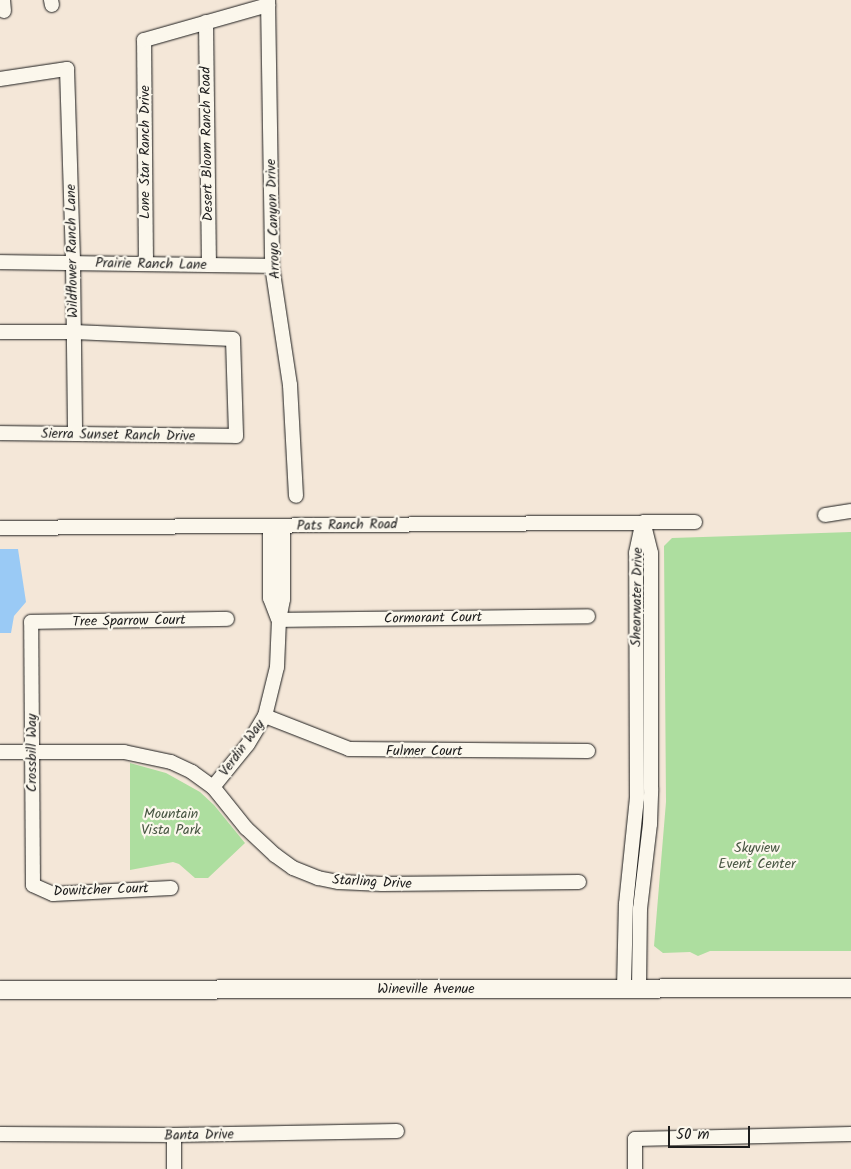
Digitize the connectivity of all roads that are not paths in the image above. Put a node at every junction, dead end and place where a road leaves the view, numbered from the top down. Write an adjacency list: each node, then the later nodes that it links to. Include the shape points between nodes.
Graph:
1 (268, 2): 2 (street); 8 (street, Arroyo Canyon Drive)
2 (206, 22): 6 (street, Lone Star Ranch Drive, via 144,40); 7 (street, Desert Bloom Ranch Road)
3 (0, 79): 5 (street, Wildflower Ranch Lane, via 67,69)
4 (0, 262): 5 (street, Prairie Ranch Lane)
5 (73, 264): 6 (street, Prairie Ranch Lane); 10 (street, Wildflower Ranch Lane)
6 (146, 264): 7 (street, Prairie Ranch Lane)
7 (209, 265): 8 (street, Prairie Ranch Lane)
8 (272, 266): 13 (street, Arroyo Canyon Drive, via 290,385)
9 (0, 332): 10 (street)
10 (74, 332): 12 (street, Wildflower Ranch Lane); 12 (street, Sierra Sunset Ranch Drive, via 233,339 236,436)
11 (0, 433): 12 (street, Sierra Sunset Ranch Drive)
12 (75, 434)
13 (296, 496)
14 (851, 511): 15 (street)
15 (825, 515)
16 (643, 522): 17 (street, Pats Ranch Road); 18 (street, Pats Ranch Road); 33 (street, Shearwater Drive, via 650,553 650,824)
17 (695, 522)
18 (276, 526): 19 (street, Pats Ranch Road); 22 (street, Verdin Way, via 283,599)
19 (0, 528)
20 (588, 616): 22 (street, Cormorant Court)
21 (227, 619): 23 (street, Tree Sparrow Court)
22 (279, 620): 24 (street, Verdin Way, via 277,667)
23 (32, 622): 26 (street, Crossbill Way)
24 (265, 716): 27 (street, Fulmer Court, via 349,749); 28 (street, Verdin Way, via 248,744)
25 (0, 752): 26 (street, Starling Drive)
26 (32, 752): 28 (street, Starling Drive, via 124,752 149,756 192,772); 30 (street, Crossbill Way)
27 (588, 752)
28 (213, 787): 29 (street, Starling Drive, via 246,828 275,855 293,868 318,878 382,884)
29 (580, 882)
30 (33, 885): 31 (street, Dowitcher Court, via 53,894)
31 (171, 888)
32 (851, 988): 33 (main road, Wineville Avenue)
33 (631, 989): 34 (main road, Wineville Avenue)
34 (0, 990)
35 (397, 1131): 38 (street, Banta Drive)
36 (0, 1134): 38 (street, Banta Drive)
37 (851, 1134): 40 (street, via 635,1139)
38 (174, 1135): 39 (street)
39 (174, 1169)
40 (635, 1169)

